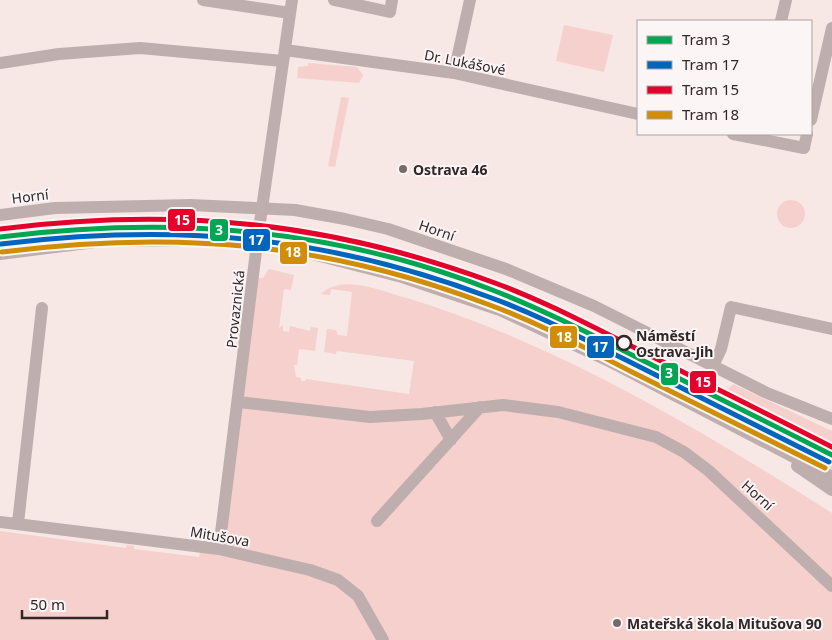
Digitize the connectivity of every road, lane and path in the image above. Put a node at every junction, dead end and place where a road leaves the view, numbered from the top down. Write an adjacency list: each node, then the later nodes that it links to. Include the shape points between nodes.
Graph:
1 (203, 0): 7 (street)
2 (292, 0): 7 (street, Provaznická)
3 (334, 0): 4 (street, via 390,12)
4 (392, 0)
5 (470, 0): 12 (street)
6 (786, 0): 8 (street)
7 (290, 13): 10 (street, Provaznická)
8 (781, 20)
9 (832, 28): 14 (street)
10 (284, 55): 11 (street, Dr. Lukášové, via 140,48 59,54); 12 (street, Dr. Lukášové); 17 (street, Provaznická)
11 (0, 63)
12 (454, 73): 13 (street, Dr. Lukášové)
13 (637, 114)
14 (812, 116)
15 (808, 135): 16 (street, via 804,148)
16 (754, 136)
17 (262, 208): 18 (street, Horní, via 191,205 55,208); 19 (street, Provaznická); 23 (street, Horní, via 300,210 379,227 506,269 594,306)
18 (0, 215)
19 (257, 243): 20 (street, via 103,242); 24 (street, Provaznická); 28 (street, via 402,277 500,310 607,360)
20 (0, 254)
21 (42, 308): 34 (street)
22 (832, 330): 23 (street, via 730,307 721,349)
23 (713, 366): 27 (street, Horní, via 767,393)
24 (239, 402): 26 (street, Horní, via 370,417); 35 (street, Provaznická)
25 (480, 407): 26 (street, Horní); 29 (street); 36 (street, Horní, via 503,405 558,412 656,437 670,444 709,471)
26 (435, 412): 29 (street)
27 (832, 419)
28 (749, 434): 30 (street); 31 (street)
29 (451, 440): 32 (street)
30 (832, 477)
31 (832, 490)
32 (377, 521)
33 (0, 522): 34 (street, Mitušova)
34 (18, 523): 35 (street, Mitušova)
35 (219, 549): 37 (street, Mitušova, via 288,564 338,580 358,596)
36 (832, 586)
37 (383, 640)

